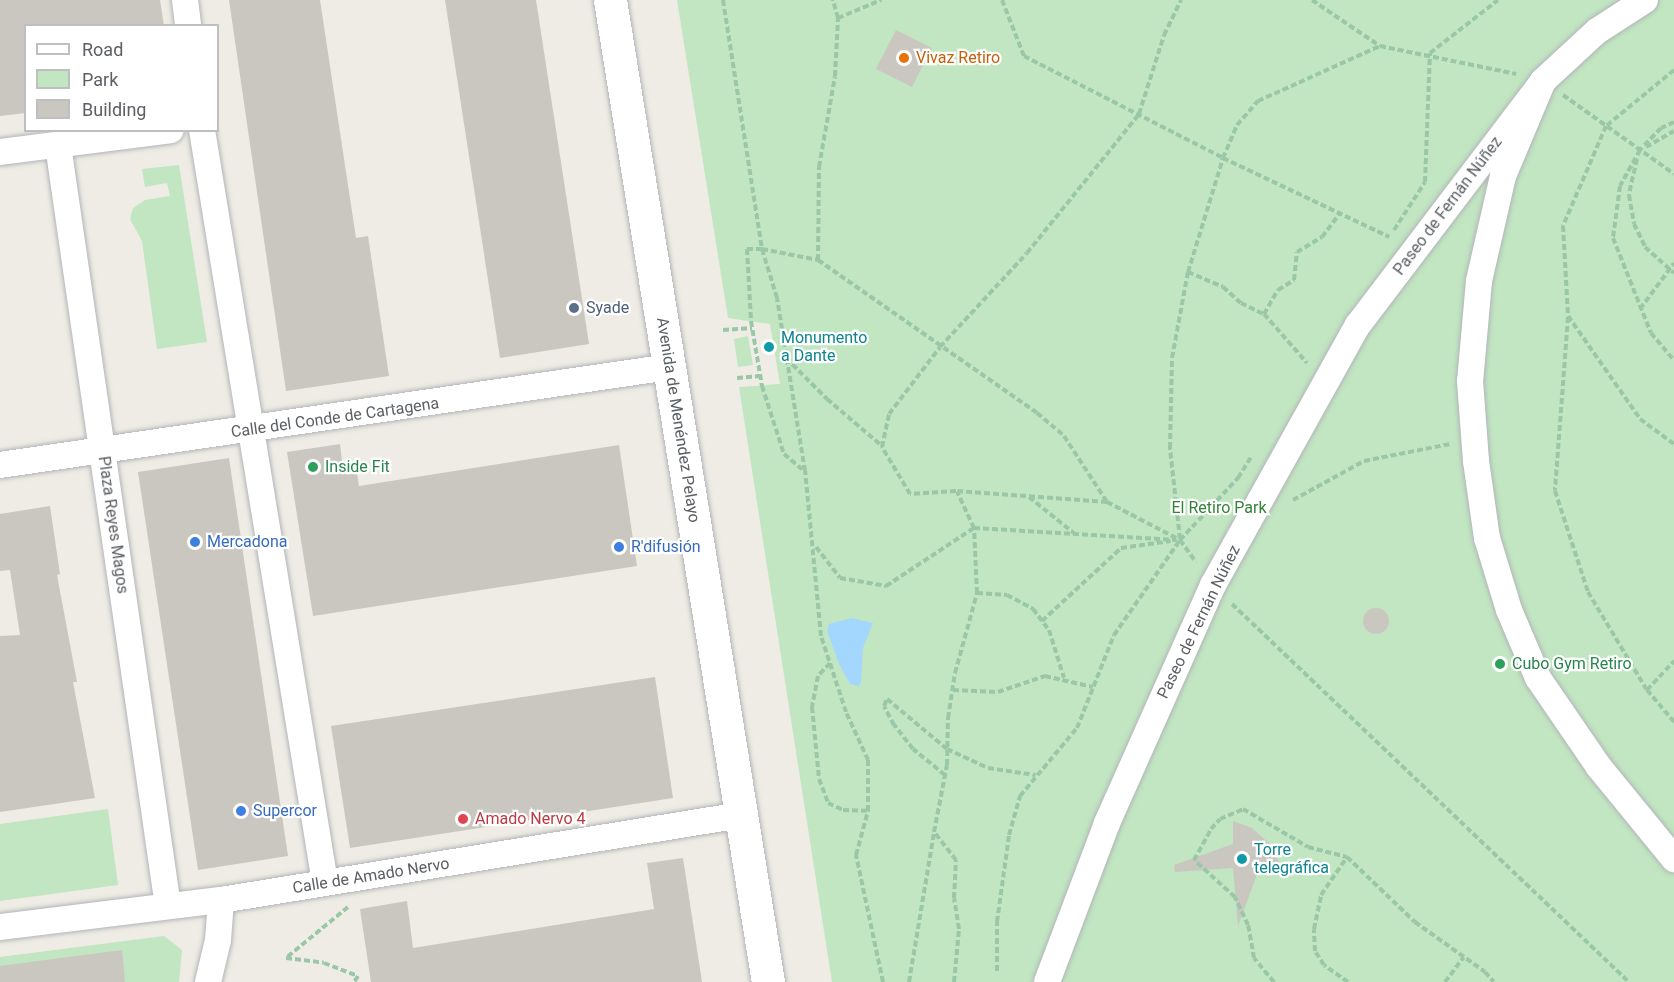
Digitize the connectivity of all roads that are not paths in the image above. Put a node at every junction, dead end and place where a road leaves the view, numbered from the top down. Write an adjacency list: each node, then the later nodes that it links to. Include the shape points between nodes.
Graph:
1 (185, 0): 4 (street)
2 (610, 0): 10 (main road, Avenida de Menéndez Pelayo)
3 (1645, 0): 5 (street, Paseo de Fernán Núñez, via 1598,31)
4 (188, 24)
5 (1544, 81): 15 (street, Paseo de Fernán Núñez, via 1503,176 1479,281 1470,381 1487,538 1509,610 1538,678 1599,767); 22 (street, Paseo de Fernán Núñez, via 1359,325 1212,585 1107,823)
6 (156, 132): 8 (street)
7 (202, 132): 11 (street)
8 (58, 145): 9 (street); 12 (street, Plaza Reyes Magos)
9 (0, 152)
10 (669, 367): 11 (street, Calle del Conde de Cartagena); 14 (main road, Avenida de Menéndez Pelayo)
11 (251, 430): 12 (street, Calle del Conde de Cartagena); 16 (street)
12 (102, 452): 13 (street, Calle del Conde de Cartagena); 18 (street, Plaza Reyes Magos)
13 (0, 465)
14 (741, 815): 16 (street, Calle de Amado Nervo); 21 (main road, Avenida de Menéndez Pelayo)
15 (1674, 859)
16 (325, 883): 17 (street, Calle de Amado Nervo)
17 (221, 900): 18 (street, Calle de Amado Nervo); 20 (street, via 218,940)
18 (168, 906): 19 (street, Calle de Amado Nervo)
19 (0, 927)
20 (208, 982)
21 (768, 982)
22 (1047, 982)

